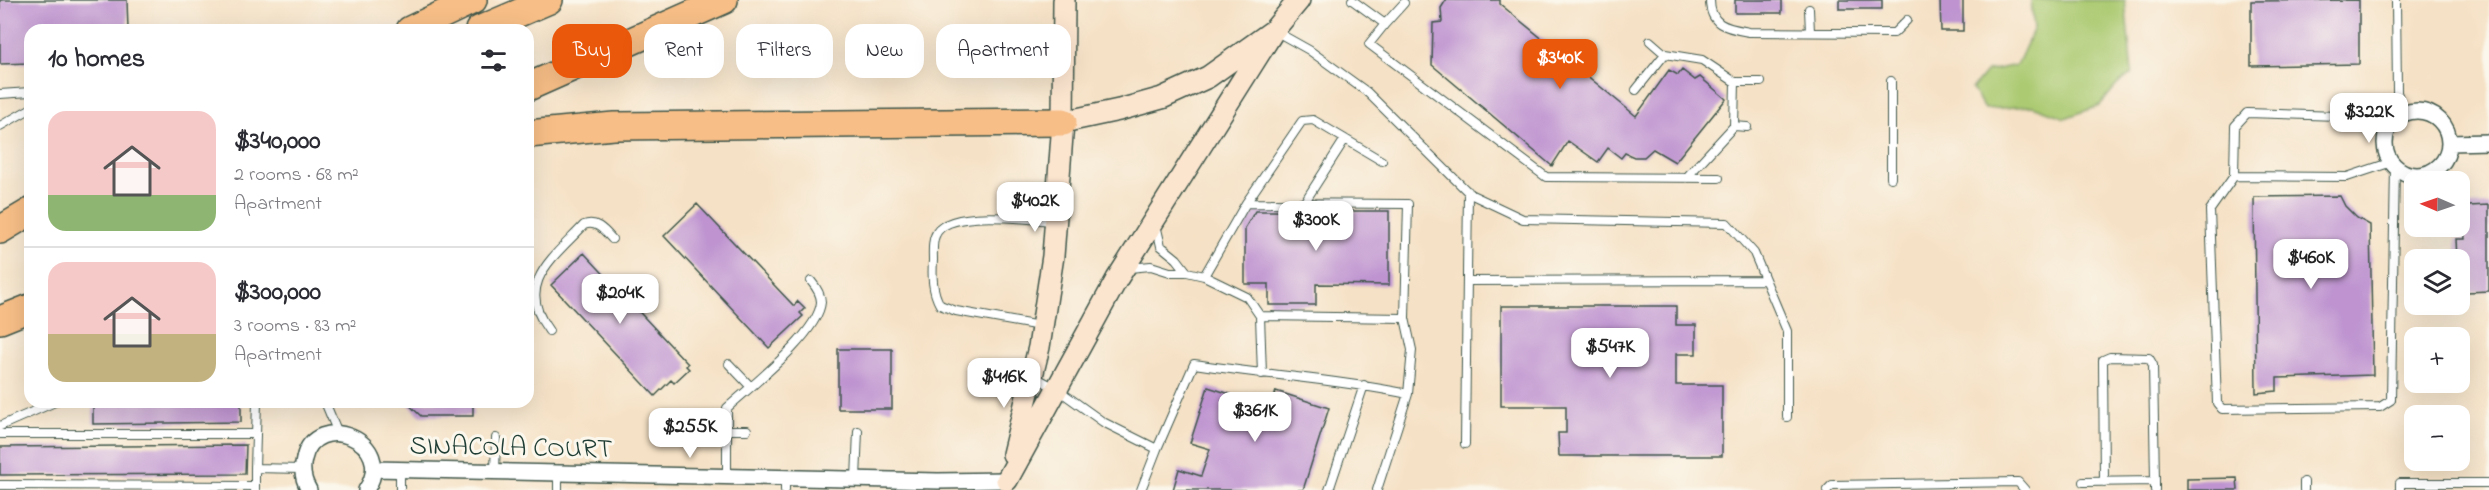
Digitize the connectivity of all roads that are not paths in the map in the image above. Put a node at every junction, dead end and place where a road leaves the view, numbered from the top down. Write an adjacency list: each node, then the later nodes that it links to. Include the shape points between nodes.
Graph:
1 (474, 0): 12 (highway)
2 (549, 0): 13 (highway)
3 (724, 0): 22 (highway)
4 (1064, 0): 28 (main road)
5 (1299, 0): 15 (main road)
6 (1352, 0): 14 (lane)
7 (1710, 0): 16 (lane, via 1715,20 1729,28 1749,32)
8 (2396, 0): 27 (lane)
9 (1404, 3): 14 (lane)
10 (1809, 9): 16 (lane)
11 (1907, 20): 16 (lane, via 1894,33)
12 (423, 24)
13 (493, 24)
14 (1385, 24): 39 (lane, via 1369,44 1546,177)
15 (1274, 30): 28 (main road, via 1208,77 1162,98); 42 (lane, via 1367,92); 46 (main road)
16 (1810, 32)
17 (1650, 41): 18 (lane)
18 (1665, 54): 20 (lane, via 1702,60); 23 (lane)
19 (1891, 81): 41 (lane)
20 (1735, 82): 21 (lane); 30 (lane)
21 (1761, 82)
22 (534, 84)
23 (1636, 90)
24 (24, 92): 25 (lane)
25 (0, 94)
26 (24, 112): 29 (lane)
27 (2400, 116): 35 (street, via 2417,111 2429,113 2447,130); 37 (street, via 2387,131 2385,144); 38 (lane, via 2247,114 2235,126)
28 (1063, 122): 32 (highway, via 625,126); 47 (main road)
29 (0, 126)
30 (1734, 126): 31 (lane); 39 (lane)
31 (1747, 127)
32 (534, 134)
33 (1345, 139): 36 (lane); 43 (lane, via 1313,120 1302,121); 44 (lane)
34 (2489, 142): 35 (street)
35 (2450, 143): 37 (street, via 2444,160 2430,173 2418,176)
36 (1382, 161)
37 (2393, 164): 38 (lane, via 2347,177); 38 (lane, via 2391,400 2380,407 2223,409 2217,403 2210,210)
38 (2234, 176)
39 (1686, 178): 40 (lane)
40 (1719, 178)
41 (1891, 178)
42 (1468, 191): 54 (lane, via 1523,219 1727,224 1754,253); 56 (lane)
43 (1246, 203): 44 (lane); 53 (lane)
44 (1304, 203): 59 (lane, via 1407,204)
45 (24, 216): 49 (highway)
46 (1155, 220): 51 (main road); 52 (lane, via 1161,246)
47 (1056, 221): 61 (main road); 61 (lane, via 961,219 945,223 935,236 932,270 934,294 940,305)
48 (24, 223): 49 (highway)
49 (0, 232)
50 (612, 239): 62 (lane, via 599,225 584,225 540,270 536,306)
51 (1124, 269): 52 (lane, via 1151,266); 68 (main road)
52 (1187, 272): 53 (lane)
53 (1204, 276): 58 (lane, via 1246,297)
54 (1765, 280): 56 (lane); 73 (lane, via 1787,331)
55 (811, 281): 67 (lane, via 821,299 805,336)
56 (1467, 281): 83 (lane)
57 (24, 310): 60 (highway)
58 (1260, 316): 59 (lane); 64 (lane)
59 (1405, 318): 69 (lane, via 1412,350)
60 (0, 320)
61 (1042, 327): 65 (main road)
62 (549, 331)
63 (729, 364): 67 (lane)
64 (1262, 374): 66 (lane); 84 (lane, via 1194,364)
65 (1032, 376): 68 (lane); 98 (main road)
66 (1364, 385): 69 (lane); 106 (lane)
67 (750, 387): 75 (lane, via 727,408)
68 (1057, 389): 84 (lane, via 1103,422); 98 (main road)
69 (1408, 394): 107 (lane)
70 (41, 408): 76 (lane)
71 (257, 408): 81 (lane)
72 (328, 408): 79 (lane)
73 (1787, 417)
74 (702, 421): 75 (lane)
75 (727, 425): 77 (lane); 91 (lane)
76 (0, 426)
77 (747, 430)
78 (858, 431): 92 (lane)
79 (338, 433): 86 (street, via 313,443 304,455); 87 (street, SINACOLA COURT, via 363,444)
80 (0, 434): 81 (lane)
81 (256, 434): 85 (lane)
82 (496, 438): 89 (lane)
83 (1465, 444)
84 (1158, 448): 105 (lane)
85 (255, 468): 86 (lane); 100 (lane)
86 (302, 469): 101 (street)
87 (374, 469): 88 (street, SINACOLA COURT); 102 (street, SINACOLA COURT)
88 (400, 470): 89 (street, SINACOLA COURT); 103 (lane)
89 (495, 472): 90 (street, SINACOLA COURT)
90 (558, 473): 91 (street, SINACOLA COURT); 104 (lane)
91 (727, 477): 96 (street, SINACOLA COURT)
92 (856, 479): 96 (street, SINACOLA COURT); 98 (street, SINACOLA COURT)
93 (2083, 482): 94 (lane)
94 (2104, 482): 99 (lane); 99 (lane, via 2103,360 2149,358 2153,365)
95 (2489, 483): 110 (lane, via 2400,483)
96 (785, 484)
97 (0, 485): 100 (lane)
98 (1006, 485)
99 (2155, 486)
100 (255, 488)
101 (309, 490)
102 (366, 490)
103 (400, 490)
104 (558, 490)
105 (1141, 490)
106 (1329, 490)
107 (1377, 490)
108 (1827, 490): 109 (lane, via 1832,485 2018,482)
109 (2025, 490)
110 (2400, 490)

